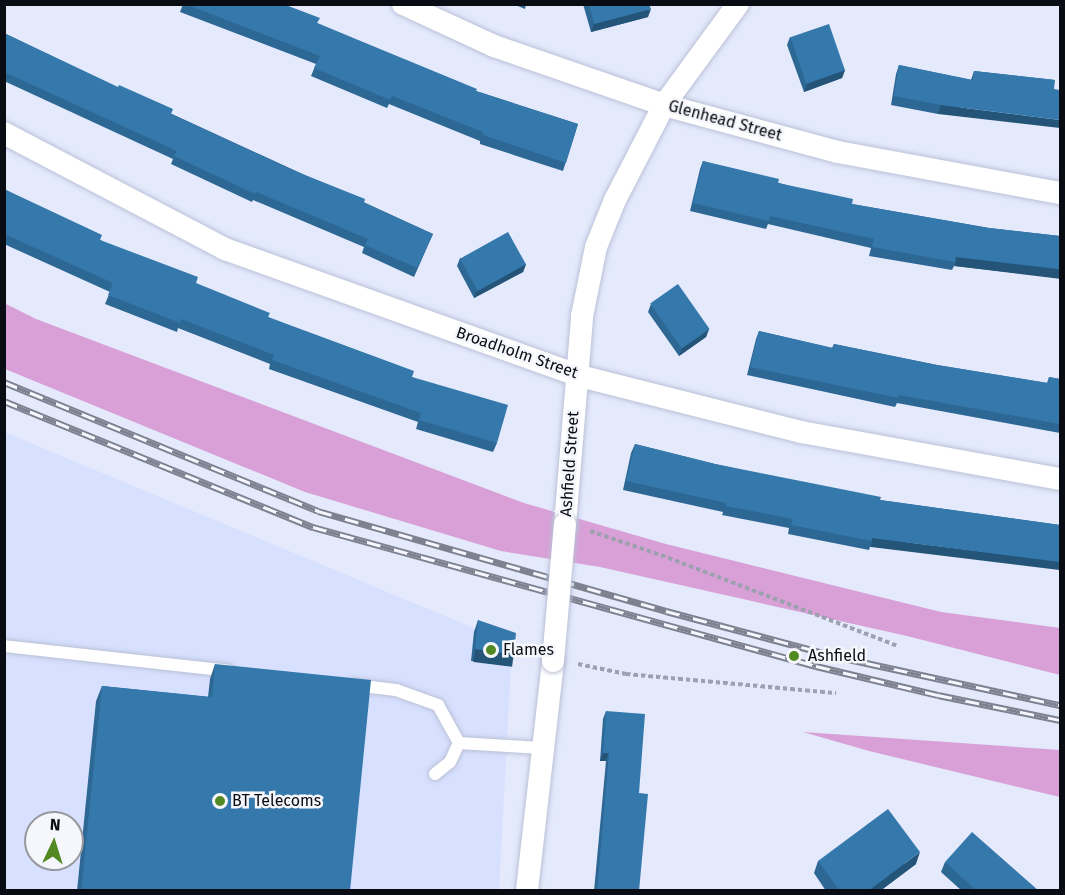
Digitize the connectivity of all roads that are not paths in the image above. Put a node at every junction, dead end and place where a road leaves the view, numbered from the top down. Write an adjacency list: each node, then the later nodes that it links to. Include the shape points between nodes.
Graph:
1 (403, 4): 3 (street, Glenhead Street, via 494,46)
2 (738, 4): 3 (street, Ashfield Street)
3 (664, 105): 5 (street, Glenhead Street, via 838,152); 6 (street, Ashfield Street, via 615,200 596,247 582,316)
4 (4, 133): 6 (street, Broadholm Street, via 225,249)
5 (1060, 193)
6 (576, 375): 7 (street, Broadholm Street, via 801,432); 12 (street, Ashfield Street, bridge, via 553,661)
7 (1060, 479)
8 (4, 646): 9 (lane)
9 (248, 673)
10 (341, 684): 11 (lane, via 396,690 438,705)
11 (459, 743): 12 (lane); 13 (lane, via 450,762)
12 (541, 748): 14 (street, Ashfield Street)
13 (435, 774)
14 (527, 891)

